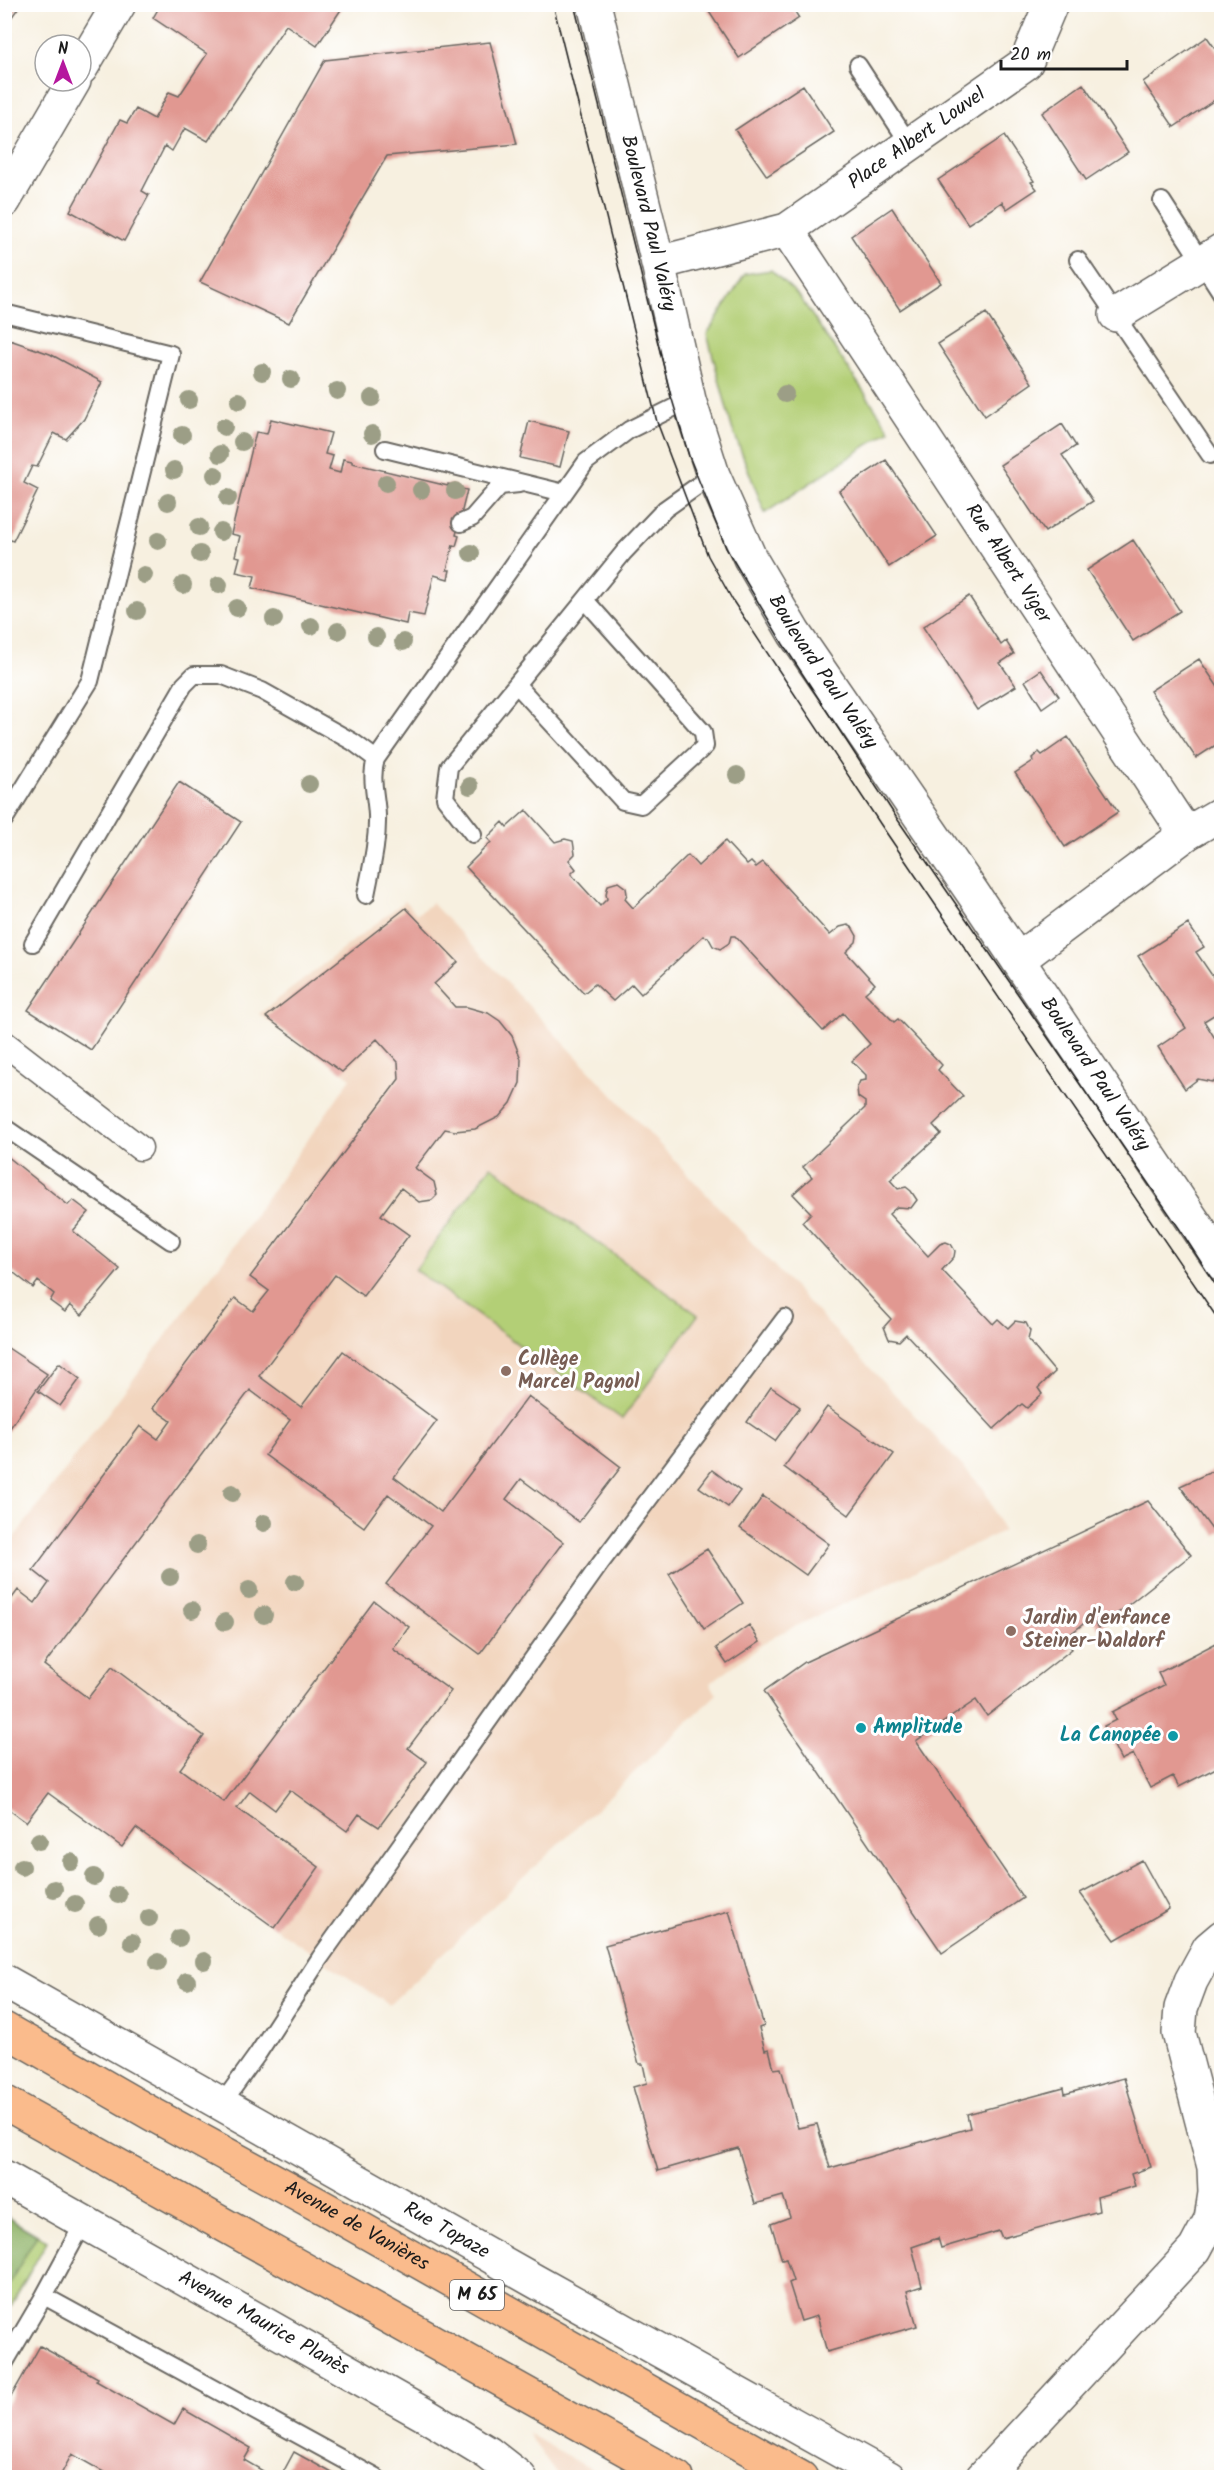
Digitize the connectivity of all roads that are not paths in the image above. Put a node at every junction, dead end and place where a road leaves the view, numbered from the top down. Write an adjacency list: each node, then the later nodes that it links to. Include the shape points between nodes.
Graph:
1 (119, 4): 4 (street)
2 (594, 4): 13 (street, Boulevard Paul Valéry)
3 (1050, 6): 7 (street, Place Albert Louvel, via 1026,63)
4 (93, 48)
5 (858, 65): 7 (lane)
6 (67, 93): 8 (street)
7 (910, 145): 10 (street, Place Albert Louvel)
8 (4, 201)
9 (1162, 201): 11 (lane)
10 (787, 230): 13 (street); 30 (street, Rue Albert Viger)
11 (1211, 256): 14 (lane); 16 (street)
12 (1078, 260): 16 (lane)
13 (658, 263): 17 (street, Boulevard Paul Valéry)
14 (1221, 294)
15 (4, 313): 28 (lane, via 171,354 90,681)
16 (1116, 315): 19 (lane)
17 (689, 400): 20 (street, Boulevard Paul Valéry); 22 (lane, via 602,448 586,462)
18 (385, 449): 21 (lane)
19 (1210, 455)
20 (713, 475): 24 (lane, via 665,509); 33 (street, Boulevard Paul Valéry, via 750,558 794,633)
21 (526, 484): 22 (lane); 23 (lane, via 501,486 472,518)
22 (564, 493): 26 (lane)
23 (461, 523)
24 (585, 600): 25 (lane); 25 (lane, via 703,732 705,746 641,806 623,801)
25 (517, 685): 29 (lane, via 449,767 445,798)
26 (376, 759): 31 (lane, via 372,772 377,816); 32 (lane, via 262,691 221,675 194,675 184,685)
27 (1221, 813): 30 (street)
28 (4, 820)
29 (473, 834)
30 (1186, 834): 33 (street)
31 (366, 895)
32 (33, 943)
33 (1018, 960): 38 (street, Boulevard Paul Valéry)
34 (4, 1043): 36 (street)
35 (4, 1127): 37 (lane)
36 (140, 1148)
37 (171, 1241)
38 (1221, 1264)
39 (785, 1318): 44 (lane, via 600,1564)
40 (1221, 1937): 54 (street, via 1209,1947 1191,1981 1181,2008 1179,2033 1214,2167 1211,2219 1195,2249)
41 (4, 1981): 44 (street, Rue Topaze)
42 (4, 2029): 52 (main road, Avenue de Vanières / M 65)
43 (4, 2102): 51 (main road)
44 (221, 2104): 53 (street, Rue Topaze)
45 (4, 2177): 46 (street, Avenue Maurice Planès)
46 (84, 2222): 47 (lane); 50 (street, Avenue Maurice Planès, via 427,2416 488,2453)
47 (44, 2296): 48 (lane); 49 (lane)
48 (4, 2364)
49 (377, 2478)
50 (520, 2478)
51 (677, 2478)
52 (801, 2478)
53 (890, 2478)
54 (982, 2478)

